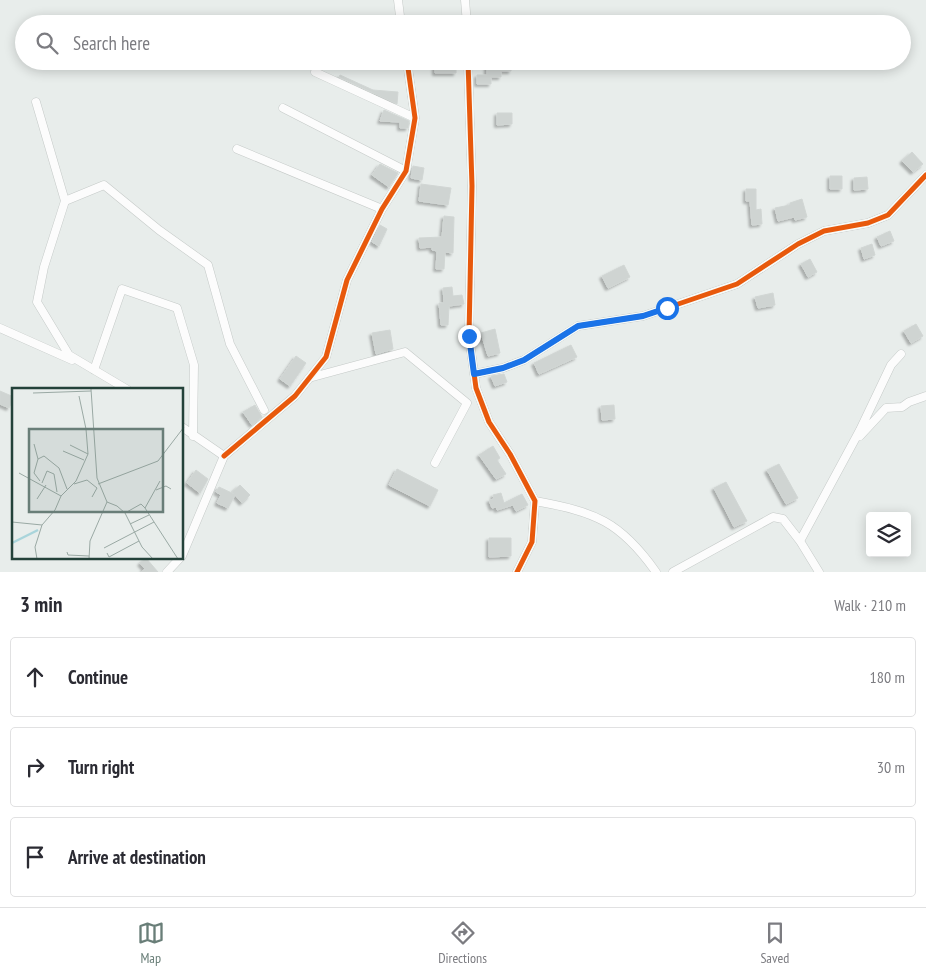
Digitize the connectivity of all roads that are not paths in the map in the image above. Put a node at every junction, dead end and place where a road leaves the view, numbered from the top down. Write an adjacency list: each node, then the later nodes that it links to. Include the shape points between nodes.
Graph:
1 (398, 0): 3 (street)
2 (465, 0): 4 (street)
3 (400, 15)
4 (466, 15)
5 (408, 70): 10 (street)
6 (468, 70): 19 (street, via 472,186 469,336)
7 (315, 72): 10 (street)
8 (36, 102): 14 (street)
9 (282, 108): 12 (street)
10 (415, 118): 12 (street)
11 (237, 149): 15 (street)
12 (406, 171): 15 (street)
13 (926, 175): 19 (street, via 888,215 868,224 824,231 737,284 643,316 578,326 524,360)
14 (64, 201): 18 (street, via 44,266 37,302 68,355); 23 (street, via 104,185 208,265 230,344)
15 (382, 209): 20 (street, via 347,280 326,357)
16 (0, 328): 18 (street)
17 (901, 354): 26 (street, via 891,365)
18 (94, 370): 21 (street); 25 (street, via 122,289 177,308 194,365)
19 (474, 374): 29 (street, via 489,422)
20 (309, 378): 27 (street, via 295,396); 28 (street, via 404,352 467,403)
21 (118, 387)
22 (926, 396): 26 (street, via 902,407 886,408)
23 (264, 410)
24 (184, 429): 25 (street)
25 (193, 436): 27 (street)
26 (851, 447): 30 (street)
27 (224, 456): 31 (street)
28 (435, 463)
29 (535, 501): 34 (street, via 532,542); 35 (street, via 580,510 610,525 642,551)
30 (800, 541): 36 (street, via 783,519 773,517); 37 (street)
31 (184, 550)
32 (178, 560): 33 (street)
33 (167, 572)
34 (516, 572)
35 (656, 572)
36 (673, 572)
37 (818, 572)

